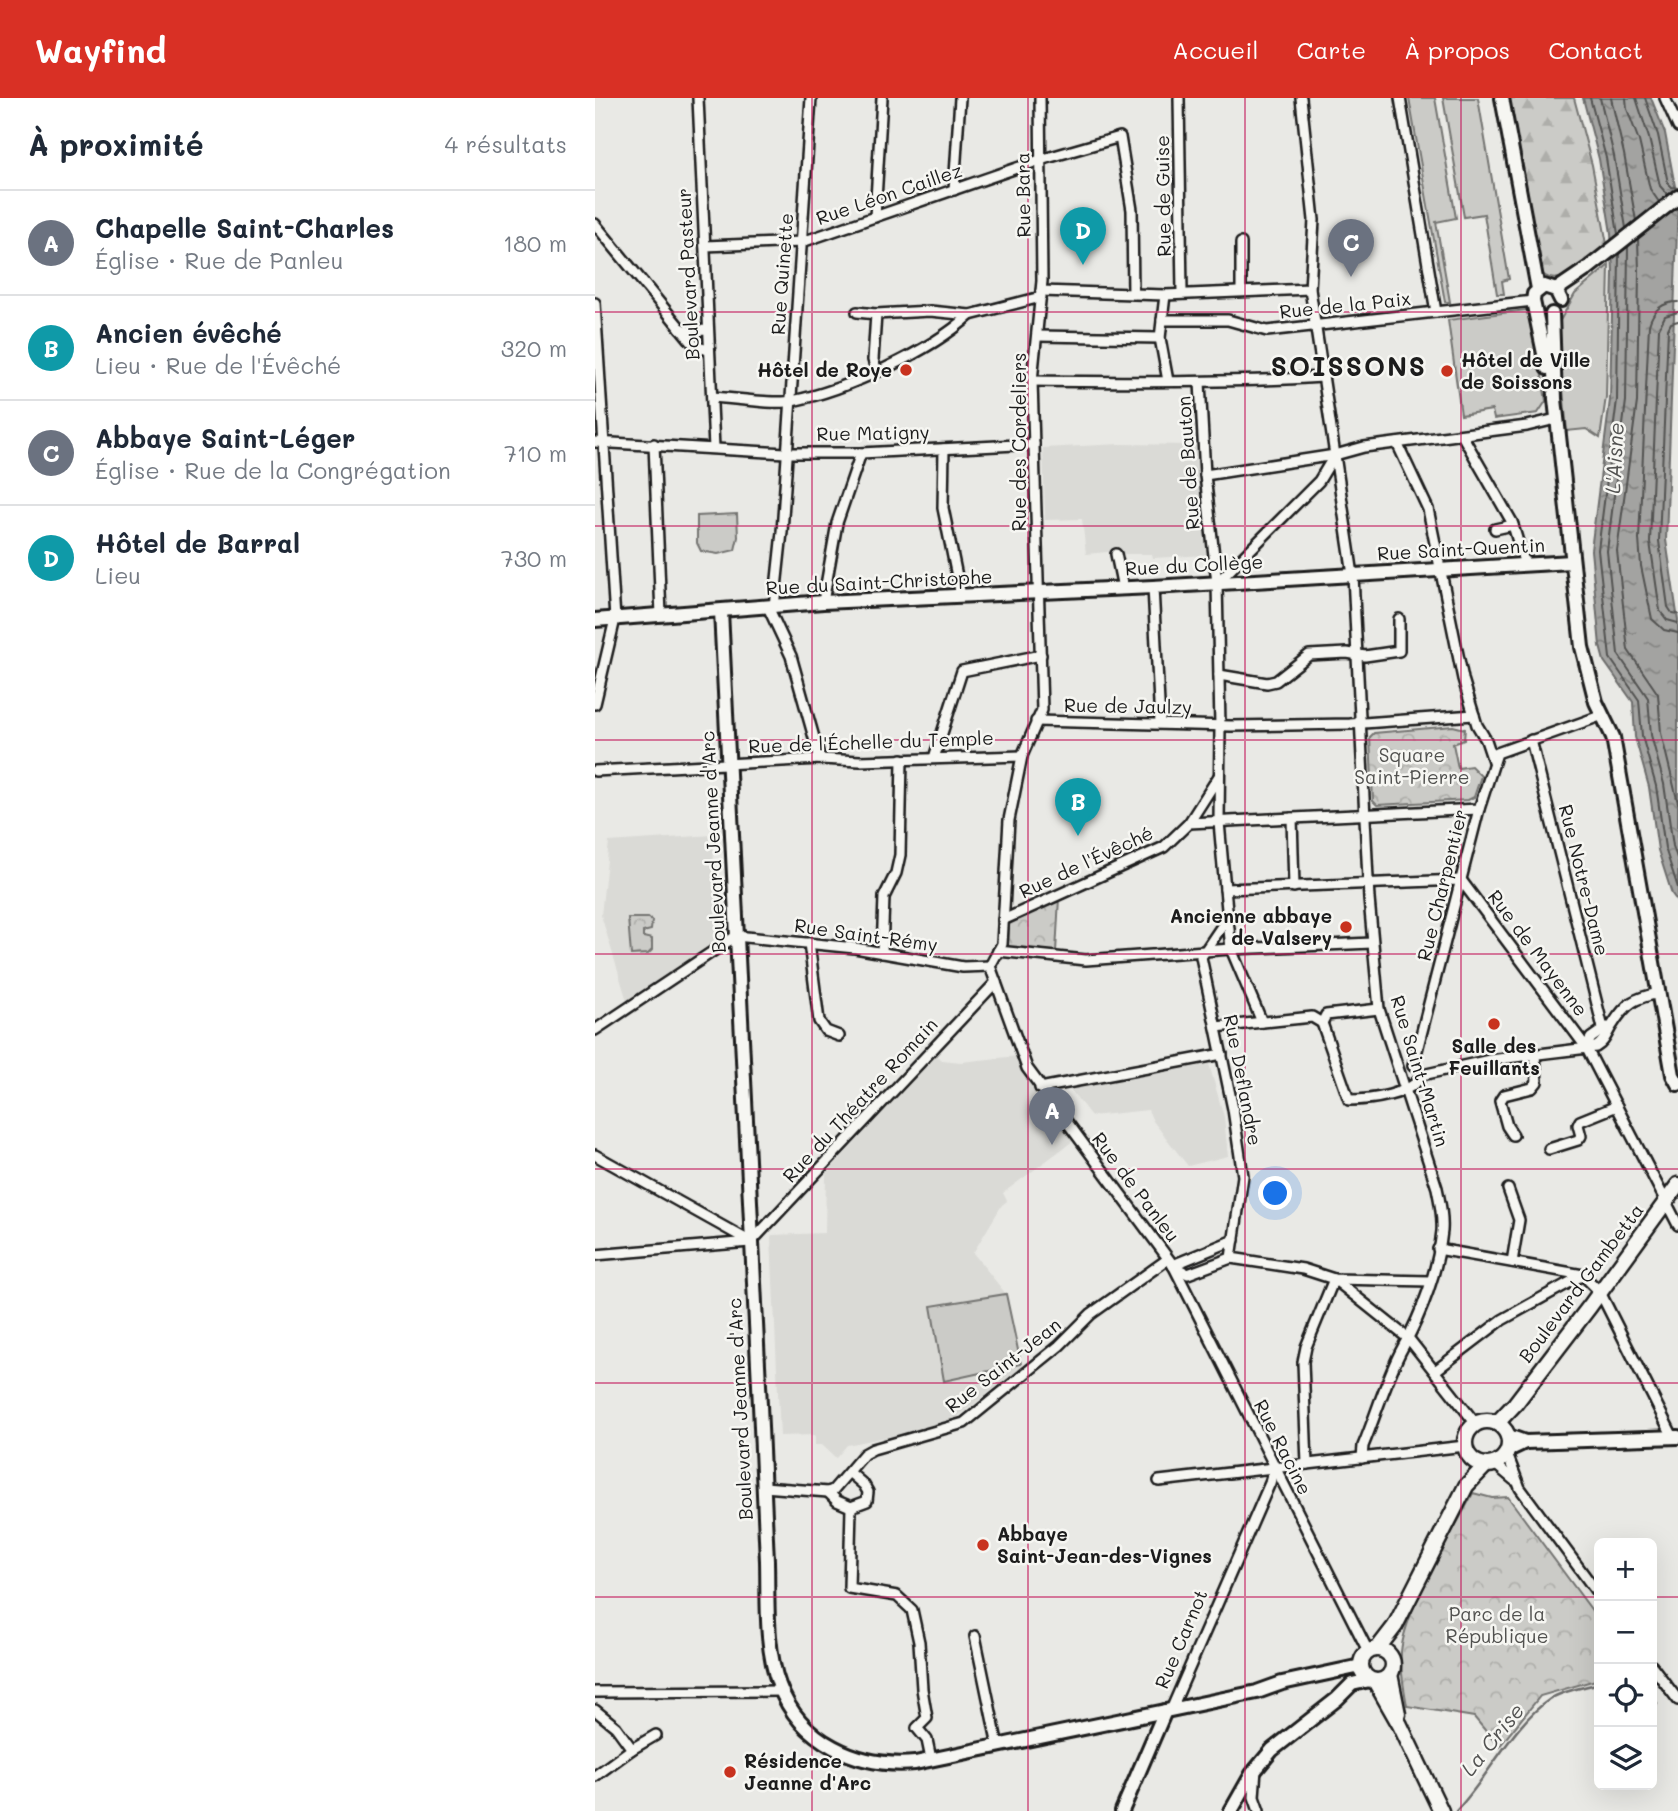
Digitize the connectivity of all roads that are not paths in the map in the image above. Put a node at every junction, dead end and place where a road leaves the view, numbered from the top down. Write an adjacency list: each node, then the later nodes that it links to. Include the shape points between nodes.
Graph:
1 (698, 98): 19 (street, Boulevard Pasteur)
2 (811, 98): 17 (street, Rue Quinette)
3 (882, 98): 15 (street)
4 (960, 98): 13 (street)
5 (1040, 98): 12 (street, Rue Bara)
6 (1179, 98): 22 (street, Rue de Guise)
7 (1301, 98): 20 (street, Rue Saint-Martin, via 1314,220)
8 (1399, 98): 30 (street)
9 (1502, 98): 27 (main road)
10 (1665, 98): 11 (street)
11 (1678, 127)
12 (1040, 160): 13 (street, Rue Léon Caillez); 23 (street, Rue Bara); 24 (street, Rue Léon Caillez, via 1120,137 1132,210)
13 (954, 190): 15 (street, Rue Léon Caillez)
14 (1678, 197): 26 (main road)
15 (875, 217): 17 (street, Rue Léon Caillez)
16 (597, 231): 37 (street)
17 (801, 242): 19 (street, Rue Léon Caillez); 49 (street, Rue Quinette)
18 (1241, 243): 21 (street)
19 (705, 246): 38 (street, Boulevard Pasteur)
20 (1310, 289): 21 (street); 36 (street, Rue Saint-Martin)
21 (1241, 291): 22 (street)
22 (1182, 293): 25 (street)
23 (1041, 294): 24 (street); 33 (street); 39 (street, Rue des Cordeliers)
24 (1133, 294): 25 (street)
25 (1165, 295): 35 (street)
26 (1559, 295): 27 (main road, via 1551,286); 32 (main road, via 1557,311)
27 (1536, 300): 30 (street, Rue de la Paix); 32 (main road, via 1541,313); 48 (main road)
28 (595, 303): 34 (street)
29 (857, 312): 31 (street)
30 (1436, 312): 36 (street, Rue de la Paix)
31 (876, 314): 33 (street, via 910,310); 42 (street, via 873,360)
32 (1552, 314): 48 (main road)
33 (970, 315): 42 (street, via 920,351)
34 (595, 317): 52 (street)
35 (1162, 320): 36 (street, Rue de la Paix, via 1229,320 1267,331); 40 (street)
36 (1315, 326): 43 (street, Rue Saint-Martin)
37 (679, 328): 38 (street); 41 (street, via 695,346)
38 (708, 330): 41 (street, Boulevard Pasteur)
39 (1037, 336): 40 (street); 45 (street, Rue des Cordeliers)
40 (1160, 338): 44 (street)
41 (708, 350): 47 (street, Boulevard Pasteur)
42 (877, 372): 49 (street)
43 (1323, 377): 46 (street); 60 (street, Rue Saint-Martin)
44 (1168, 380): 45 (street); 46 (street)
45 (1032, 381): 55 (street, Rue des Cordeliers)
46 (1200, 382): 61 (street, Rue de Bauton)
47 (712, 397): 49 (street); 56 (street, Boulevard Pasteur)
48 (1555, 399): 50 (main road)
49 (790, 402): 58 (street, Rue Quinette)
50 (1556, 419): 51 (street); 65 (main road)
51 (1462, 435): 53 (street); 62 (street)
52 (599, 442): 54 (street, Rue Matigny); 78 (street)
53 (1397, 443): 60 (street); 67 (street, via 1428,509)
54 (654, 444): 56 (street, Rue Matigny); 77 (street)
55 (1034, 444): 57 (street, Rue Matigny); 72 (street, Rue des Cordeliers)
56 (714, 448): 58 (street, Rue Matigny)
57 (944, 449): 59 (street, Rue Matigny); 73 (street, via 943,508)
58 (786, 453): 59 (street, Rue Matigny); 75 (street, Rue Quinette, via 782,532)
59 (861, 453): 74 (street, via 837,523)
60 (1335, 455): 61 (street); 68 (street, Rue Saint-Martin); 69 (street, via 1319,481)
61 (1205, 475): 69 (street, Rue de Bauton)
62 (1513, 525): 63 (street); 66 (street)
63 (1495, 529)
64 (1116, 554): 71 (street)
65 (1572, 562): 66 (main road, Rue Saint-Quentin); 86 (main road, via 1587,670)
66 (1528, 565): 67 (main road, Rue Saint-Quentin)
67 (1441, 570): 68 (main road, Rue Saint-Quentin); 85 (street)
68 (1353, 575): 69 (main road, Rue du Collège); 81 (street, Rue Saint-Martin)
69 (1217, 583): 70 (main road, Rue du Collège); 83 (street, Rue de Bauton)
70 (1153, 587): 71 (main road, Rue du Collège); 88 (street)
71 (1123, 588): 72 (main road, Rue du Collège)
72 (1038, 592): 73 (main road, Rue du Saint-Christophe); 82 (street, Rue des Cordeliers)
73 (961, 596): 74 (main road, Rue du Saint-Christophe)
74 (823, 602): 75 (main road, Rue du Saint-Christophe)
75 (771, 607): 76 (main road, Rue du Saint-Christophe); 96 (street, via 791,656)
76 (721, 611): 77 (main road, Rue du Saint-Christophe); 98 (main road, Boulevard Jeanne d'Arc)
77 (661, 615): 78 (main road, Rue du Saint-Christophe)
78 (615, 619): 80 (main road, Rue du Saint-Christophe); 84 (street)
79 (1399, 619): 81 (street, via 1399,651)
80 (595, 620)
81 (1355, 653): 83 (street, via 1309,655 1276,681); 89 (street, Rue Saint-Martin)
82 (1041, 655): 87 (street, Rue des Cordeliers, via 1042,710); 95 (street, via 962,671)
83 (1219, 675): 90 (street, Rue de Bauton)
84 (595, 704)
85 (1474, 715): 89 (street, Rue de Jaulzy); 91 (street)
86 (1603, 715): 92 (street); 121 (main road, via 1613,737)
87 (1036, 721): 88 (street, Rue de Jaulzy); 94 (street, Rue des Cordeliers)
88 (1160, 723): 90 (street, Rue de Jaulzy)
89 (1360, 723): 90 (street, Rue de Jaulzy); 102 (street, Rue Saint-Martin)
90 (1220, 726): 100 (street, Rue de Bauton)
91 (1486, 740): 93 (street); 93 (street)
92 (1531, 740): 93 (street); 125 (street, Rue Notre-Dame)
93 (1497, 755): 101 (street, Rue Charpentier)
94 (1022, 756): 95 (street, Rue de l'Échelle du Temple); 111 (street, Rue des Cordeliers, via 1009,820)
95 (934, 758): 97 (street, Rue de l'Échelle du Temple)
96 (820, 759): 97 (street, Rue de l'Échelle du Temple); 98 (street, Rue de l'Échelle du Temple)
97 (902, 759): 118 (street, via 900,855 884,897)
98 (729, 764): 99 (street, Rue de l'Échelle du Temple); 112 (main road, Boulevard Jeanne d'Arc)
99 (595, 771)
100 (1219, 776): 104 (street, Rue de Bauton); 105 (street, Rue de l'Évêché)
101 (1479, 810): 102 (street); 106 (street, Rue Charpentier)
102 (1364, 815): 103 (street); 107 (street, Rue Saint-Martin)
103 (1292, 818): 104 (street); 108 (street)
104 (1219, 822): 105 (street); 109 (street, Rue de Bauton)
105 (1189, 823): 111 (street, Rue de l'Évêché, via 1164,847)
106 (1461, 880): 107 (street); 129 (street, Rue de Mayenne); 132 (street, Rue Charpentier)
107 (1368, 884): 108 (street); 114 (street, Rue Saint-Martin)
108 (1294, 887): 109 (street)
109 (1225, 890): 110 (street, Rue de Bauton)
110 (1228, 917): 115 (street, Rue de Bauton); 117 (street)
111 (1003, 920): 116 (street, Rue des Cordeliers)
112 (736, 936): 113 (street, Rue Saint-Rémy); 127 (street); 148 (main road, Boulevard Jeanne d'Arc)
113 (809, 943): 118 (street, Rue Saint-Rémy); 128 (street, via 819,1021)
114 (1372, 943): 115 (street); 122 (street, Rue Saint-Martin)
115 (1231, 949): 117 (street); 123 (street, Rue de Bauton)
116 (998, 951): 117 (street, via 1087,960); 119 (street)
117 (1203, 952): 126 (street, Rue Deflandre)
118 (882, 953): 119 (street, Rue Saint-Rémy, via 963,967)
119 (990, 966): 120 (street, Rue de Panleu)
120 (996, 982): 136 (street, Rue de Panleu, via 1027,1068); 148 (street, Rue du Théatre Romain)
121 (1659, 993): 125 (street, via 1635,998); 135 (main road)
122 (1379, 1009): 124 (street, via 1327,1015); 133 (street, Rue Saint-Martin)
123 (1262, 1022): 124 (street, via 1312,1017); 126 (street)
124 (1322, 1023): 137 (street, via 1349,1100)
125 (1608, 1026): 129 (street, via 1602,1044)
126 (1216, 1027): 130 (street, Rue Deflandre)
127 (595, 1030)
128 (839, 1036)
129 (1586, 1047): 131 (street); 138 (street, Rue de Mayenne)
130 (1222, 1054): 136 (street); 147 (street, Rue Deflandre, via 1243,1176)
131 (1535, 1055): 134 (street); 139 (street, via 1535,1085 1504,1095 1500,1101)
132 (1413, 1066): 133 (street); 134 (street)
133 (1398, 1067): 137 (street, Rue Saint-Martin)
134 (1422, 1074): 137 (street, via 1418,1083)
135 (1678, 1084)
136 (1040, 1088): 153 (street, Rue de Panleu)
137 (1405, 1090): 150 (street, Rue Saint-Martin, via 1437,1188 1442,1230)
138 (1617, 1106): 140 (street, via 1580,1121 1578,1140); 144 (street, Rue de Mayenne)
139 (1513, 1135)
140 (1549, 1149)
141 (595, 1154): 146 (street)
142 (1678, 1185): 144 (main road, Boulevard Gambetta)
143 (1508, 1189): 154 (street, via 1519,1220)
144 (1666, 1201): 145 (street, Rue de Mayenne); 160 (main road, Boulevard Gambetta)
145 (1678, 1224)
146 (727, 1231): 148 (street); 149 (street)
147 (1234, 1240): 152 (street, Rue Deflandre); 153 (street, Rue Saint-Jean)
148 (751, 1242): 149 (street); 175 (main road, Boulevard Jeanne d'Arc)
149 (725, 1244): 151 (street)
150 (1438, 1249): 154 (street); 158 (street, Rue Saint-Martin)
151 (595, 1255)
152 (1231, 1258): 155 (street); 157 (street, via 1303,1269)
153 (1170, 1262): 155 (street); 159 (street, Rue Racine); 171 (street, Rue Saint-Jean, via 1091,1314 964,1423 873,1449)
154 (1512, 1262): 156 (street)
155 (1188, 1274): 159 (street)
156 (1583, 1275): 160 (street); 162 (street, via 1502,1320)
157 (1334, 1279): 158 (street); 161 (street); 168 (street, via 1303,1362)
158 (1430, 1281): 161 (street, Rue Saint-Martin)
159 (1184, 1288): 170 (street, Rue Racine)
160 (1600, 1292): 164 (street); 165 (main road, Boulevard Gambetta, via 1515,1404)
161 (1409, 1339): 162 (street); 167 (street, Rue Saint-Martin)
162 (1435, 1371): 163 (street)
163 (1476, 1424): 165 (main road, via 1490,1421); 166 (main road, via 1466,1437)
164 (1675, 1437): 165 (main road)
165 (1505, 1439): 169 (main road); 173 (street)
166 (1468, 1452): 167 (street); 169 (main road); 174 (main road)
167 (1362, 1458): 168 (street)
168 (1307, 1464): 170 (street)
169 (1490, 1464): 173 (street); 174 (main road)
170 (1274, 1468): 172 (street); 180 (street, Rue Racine); 188 (street, Rue Carnot)
171 (849, 1472): 176 (street, Rue Saint-Jean); 177 (street, via 869,1492 867,1501)
172 (1159, 1481)
173 (1516, 1481): 178 (street)
174 (1466, 1486): 180 (main road)
175 (764, 1487): 176 (street); 185 (main road, Boulevard Jeanne d'Arc, via 770,1649)
176 (828, 1492): 177 (street)
177 (851, 1507): 193 (street, via 849,1588 897,1596 912,1610 927,1718 917,1728 927,1740)
178 (1594, 1588)
179 (975, 1636): 191 (street)
180 (1379, 1652): 182 (main road, via 1394,1664); 183 (main road, via 1362,1658)
181 (1657, 1672): 186 (street)
182 (1390, 1674): 183 (main road, via 1384,1680); 189 (main road)
183 (1367, 1675): 188 (main road, Boulevard Jeanne d'Arc, via 1282,1684); 189 (main road); 194 (main road, via 1272,1751)
184 (595, 1692): 185 (street)
185 (782, 1692): 193 (main road, Boulevard Jeanne d'Arc, via 808,1728 836,1749 865,1761 892,1765)
186 (1678, 1700)
187 (595, 1710): 192 (street, via 616,1727)
188 (1168, 1710): 191 (main road, Boulevard Jeanne d'Arc); 198 (main road, Rue Carnot)
189 (1400, 1725): 201 (main road)
190 (656, 1735): 192 (street)
191 (998, 1745): 193 (main road, Boulevard Jeanne d'Arc)
192 (632, 1749): 195 (street)
193 (932, 1759)
194 (1257, 1769): 196 (main road); 197 (street)
195 (595, 1776)
196 (1240, 1797): 197 (street); 199 (main road)
197 (1254, 1797): 200 (street)
198 (1122, 1811)
199 (1231, 1811)
200 (1259, 1811)
201 (1440, 1811)

